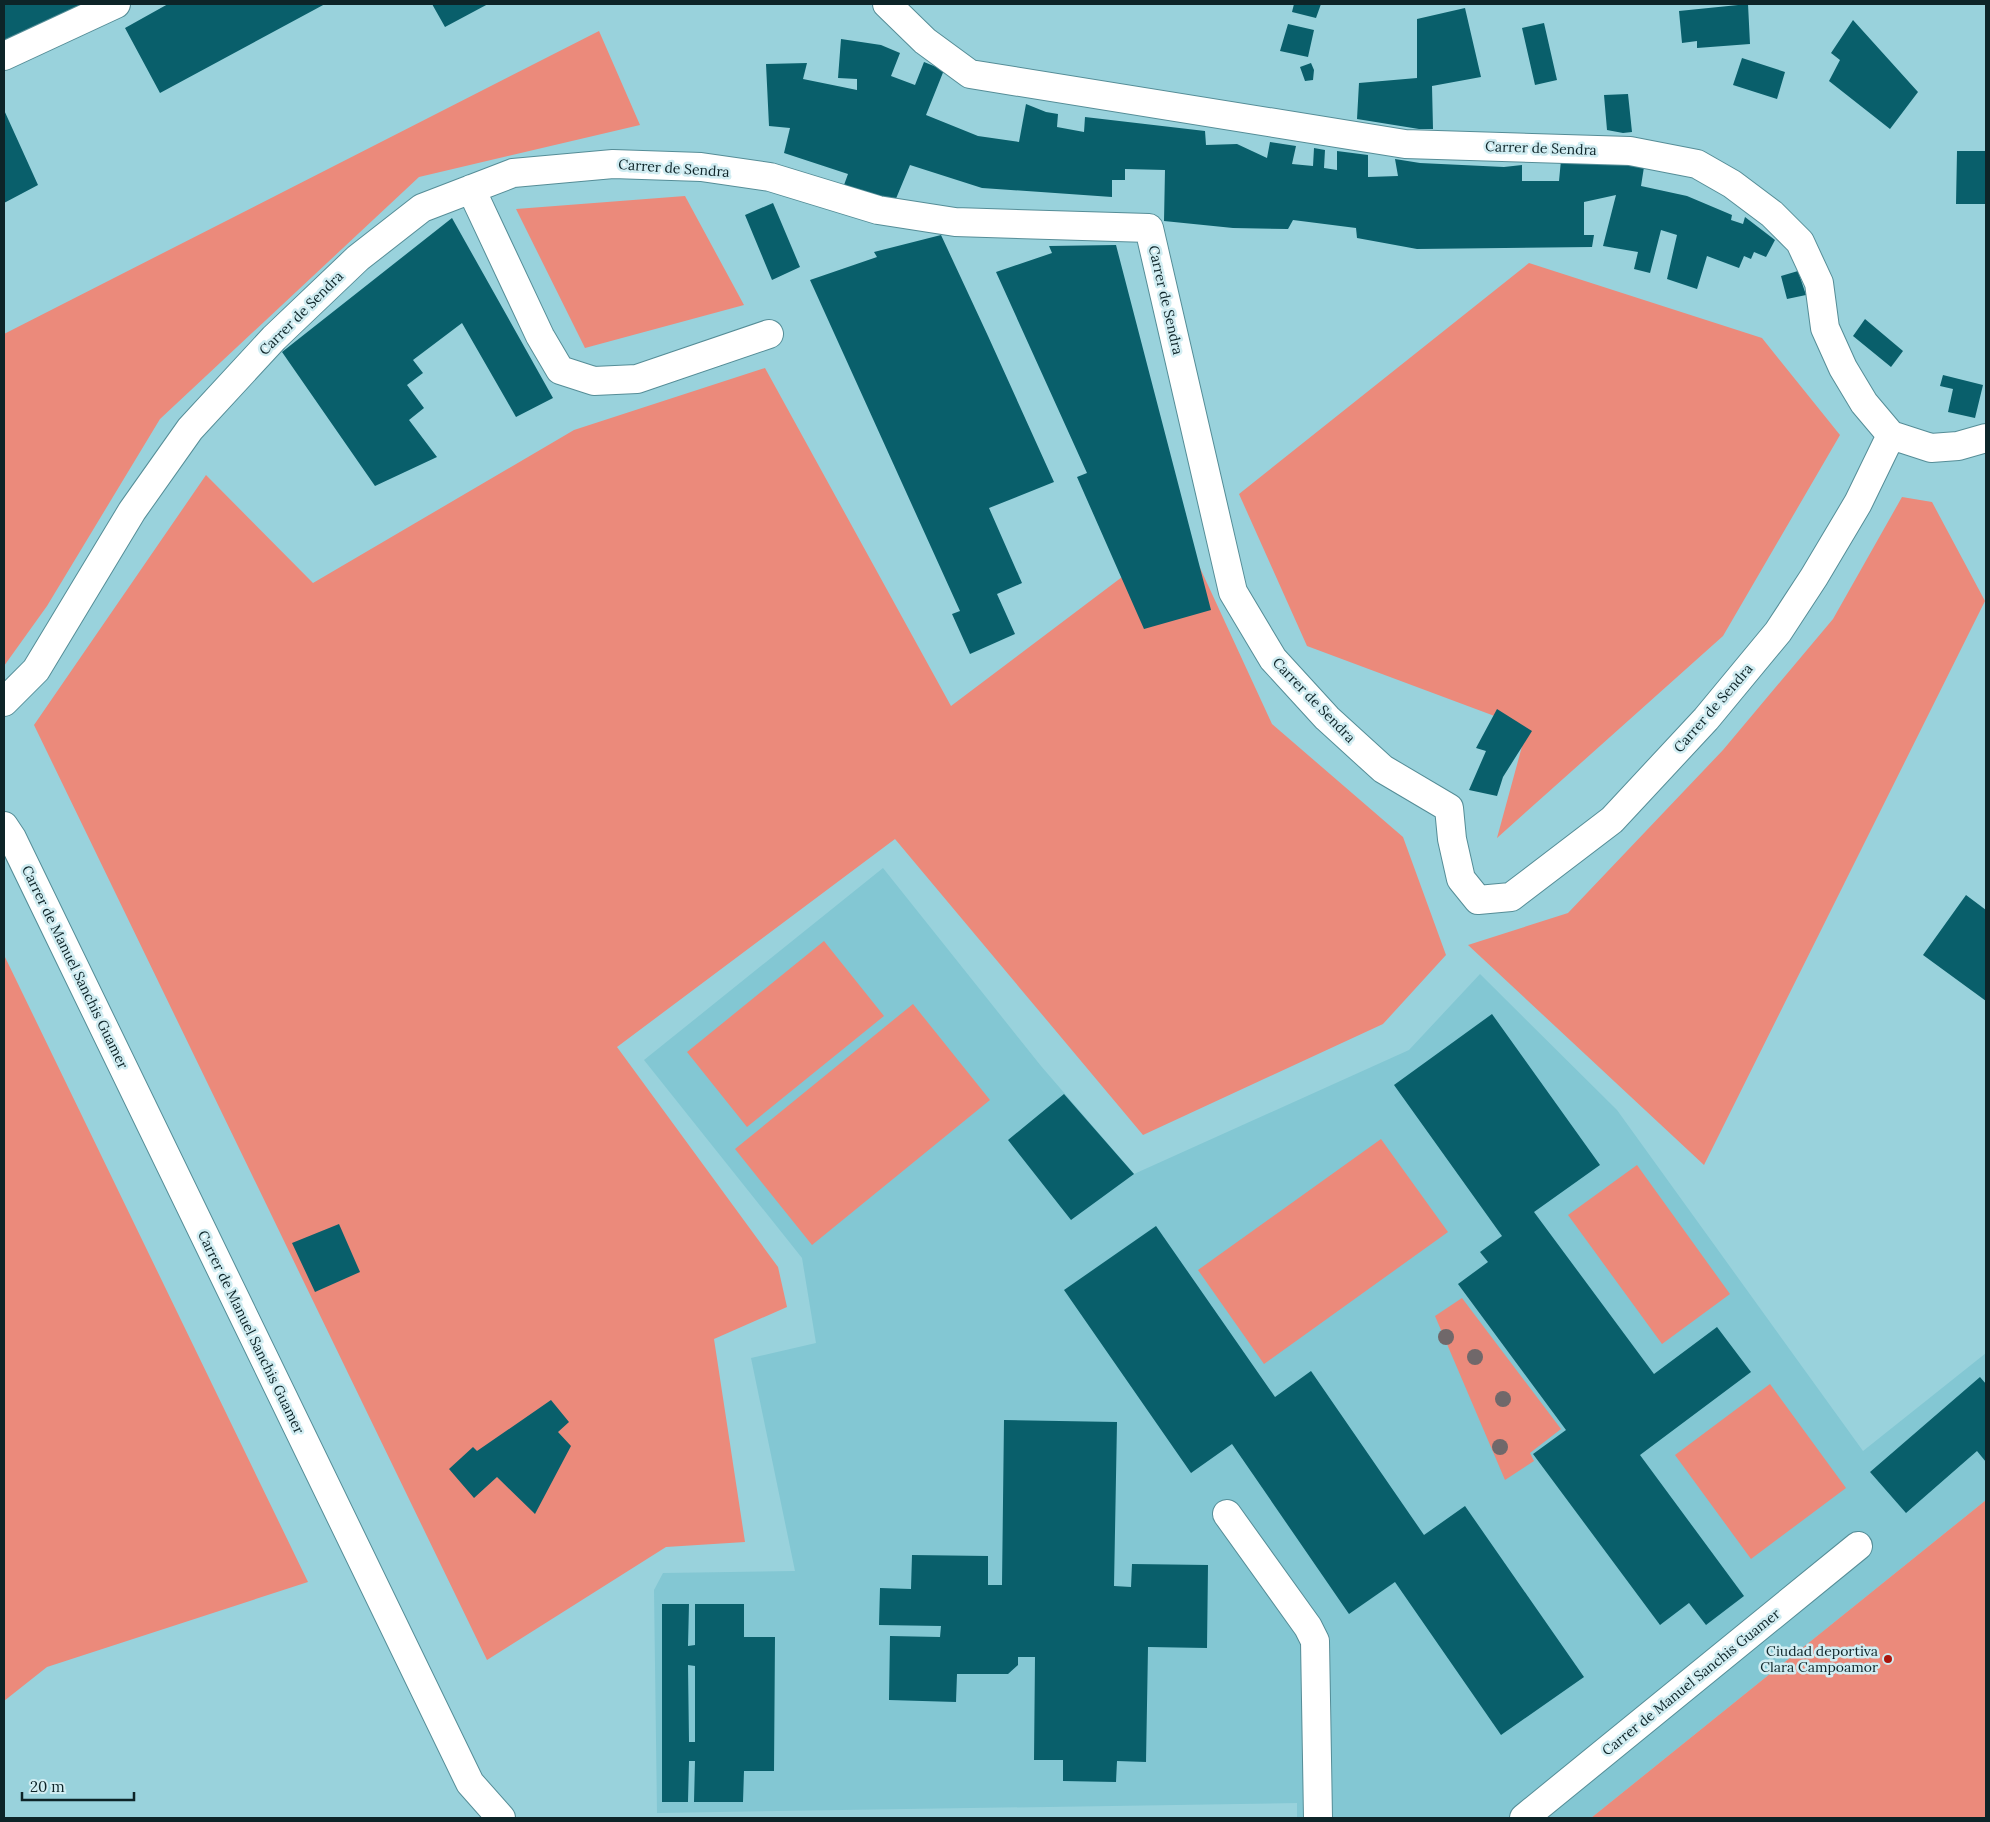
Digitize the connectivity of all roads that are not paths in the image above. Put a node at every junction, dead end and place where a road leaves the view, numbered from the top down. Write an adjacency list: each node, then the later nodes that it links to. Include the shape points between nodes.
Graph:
1 (116, 4): 3 (street)
2 (896, 4): 6 (street, Carrer de Sendra, via 925,41 970,74 1405,144 1630,151 1697,164 1732,184 1772,214 1800,242 1819,283 1825,328 1843,368 1864,404)
3 (4, 56)
4 (471, 189): 5 (street, via 540,336 560,370 594,381 637,379); 6 (street, Carrer de Sendra, via 513,172 613,164 701,167 770,177 878,210 955,222 1149,228 1233,592 1273,659 1327,718 1383,769 1449,808 1461,879 1478,900 1511,897 1612,820 1706,719 1778,632 1814,577 1858,503); 8 (street, Carrer de Sendra, via 422,208 358,258 274,338 190,429 132,511 36,670)
5 (769, 334)
6 (1891, 435): 7 (street, via 1931,448 1958,446)
7 (1986, 438)
8 (4, 702)
9 (6, 833): 12 (street, Carrer de Manuel Sanchis Guamer, via 470,1783)
10 (1227, 1514): 13 (street, via 1314,1640)
11 (1858, 1546): 14 (street, Carrer de Manuel Sanchis Guamer)
12 (502, 1818)
13 (1318, 1818)
14 (1524, 1818)

